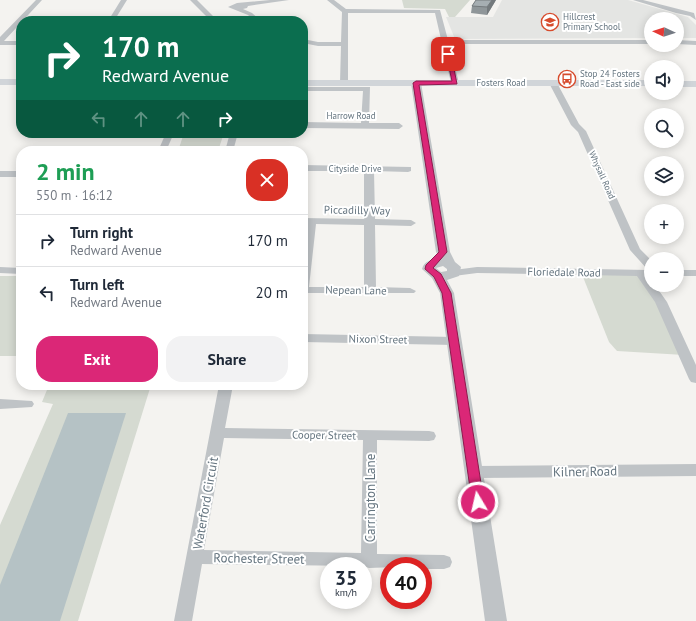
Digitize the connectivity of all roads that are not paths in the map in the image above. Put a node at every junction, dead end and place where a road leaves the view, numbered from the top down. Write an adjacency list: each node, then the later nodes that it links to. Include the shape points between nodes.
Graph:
1 (39, 0): 10 (street)
2 (124, 0): 11 (street)
3 (193, 0): 12 (street)
4 (286, 0): 7 (street)
5 (330, 0): 8 (street)
6 (636, 0): 9 (street)
7 (239, 6): 13 (street)
8 (345, 11): 17 (street, via 438,10); 22 (street)
9 (695, 15)
10 (24, 16)
11 (114, 16)
12 (210, 16)
13 (252, 16)
14 (16, 25): 15 (street)
15 (0, 42): 21 (street)
16 (308, 42): 22 (street)
17 (446, 42): 18 (street); 28 (street)
18 (644, 42)
19 (684, 42): 20 (street)
20 (696, 42)
21 (16, 43)
22 (345, 44): 26 (street)
23 (0, 82): 24 (main road)
24 (16, 82)
25 (308, 83): 26 (main road, Fosters Road)
26 (344, 83): 27 (main road, Fosters Road)
27 (416, 83): 28 (main road, Fosters Road); 46 (street)
28 (455, 83): 29 (main road, Fosters Road)
29 (553, 83): 30 (main road, Fosters Road); 45 (street, Whysall Road, via 575,126 582,131)
30 (644, 84)
31 (684, 84): 32 (main road)
32 (695, 84)
33 (308, 89): 35 (street, via 367,89)
34 (308, 125): 35 (street, Harrow Road)
35 (365, 126): 36 (street, Harrow Road)
36 (399, 126)
37 (308, 168): 38 (street, Cityside Drive)
38 (369, 169): 39 (street, Cityside Drive); 43 (street)
39 (408, 169)
40 (0, 174): 41 (street)
41 (16, 174)
42 (308, 221): 43 (street, Piccadilly Way)
43 (369, 222): 44 (street, Piccadilly Way); 53 (street)
44 (411, 222)
45 (644, 265)
46 (446, 267): 48 (street, Floriedale Road, via 477,270); 57 (street, via 446,293)
47 (0, 270): 49 (street)
48 (644, 270)
49 (16, 271)
50 (684, 272): 51 (street)
51 (696, 272)
52 (308, 289): 53 (street, Nepean Lane)
53 (370, 291): 54 (street, Nepean Lane)
54 (410, 291)
55 (657, 292): 58 (street, Whysall Road)
56 (308, 338): 57 (street, Nixon Street)
57 (454, 341): 66 (street)
58 (696, 379)
59 (225, 390): 62 (street, Waterford Circuit)
60 (0, 404): 61 (street)
61 (27, 404)
62 (218, 433): 63 (street, Cooper Street); 67 (street, Waterford Circuit)
63 (370, 435): 64 (street, Cooper Street); 68 (street, Carrington Lane)
64 (429, 436)
65 (696, 470): 66 (street, Kilner Road)
66 (474, 472): 73 (street)
67 (195, 557): 69 (street, Rochester Street); 72 (street, Waterford Circuit)
68 (369, 557)
69 (320, 560)
70 (372, 561): 71 (street, Rochester Street)
71 (444, 562)
72 (183, 621)
73 (496, 621)

